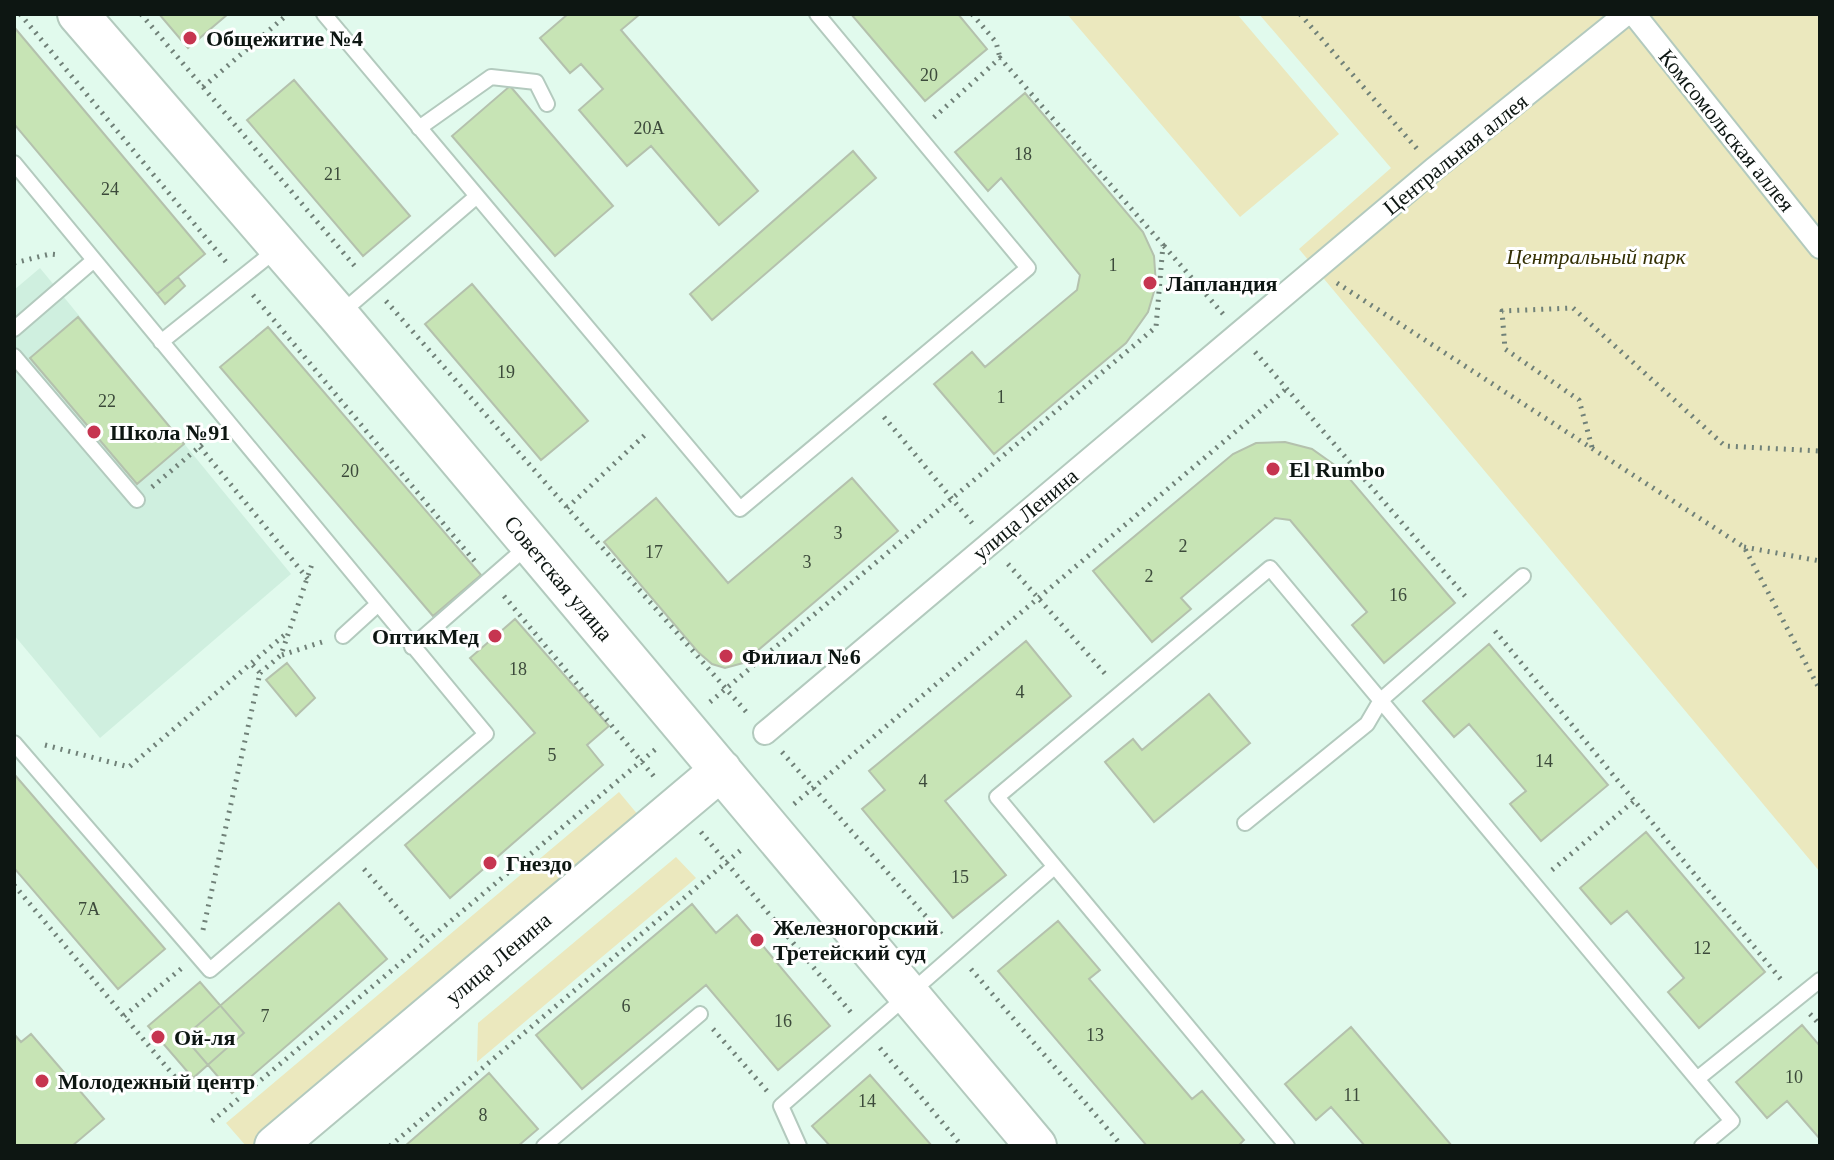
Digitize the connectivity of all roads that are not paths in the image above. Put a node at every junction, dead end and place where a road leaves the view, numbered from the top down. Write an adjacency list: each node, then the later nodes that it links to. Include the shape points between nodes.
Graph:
1 (78, 14): 10 (main road, Советская улица)
2 (324, 14): 7 (lane)
3 (817, 14): 9 (lane, via 1028,268 740,509)
4 (1626, 14): 13 (street, Центральная аллея)
5 (1634, 14): 11 (street, Комсомольская аллея)
6 (547, 104): 7 (lane, via 536,82 491,77)
7 (419, 128): 9 (lane)
8 (14, 163): 12 (lane)
9 (477, 196): 14 (lane)
10 (279, 247): 14 (main road, Советская улица); 16 (lane)
11 (1820, 247)
12 (94, 260): 15 (lane); 16 (lane)
13 (1285, 295): 25 (street, улица Ленина)
14 (339, 316): 19 (main road, Советская улица)
15 (14, 329)
16 (161, 342): 21 (lane)
17 (14, 356): 18 (lane)
18 (137, 500)
19 (530, 545): 23 (lane); 27 (main road, Советская улица)
20 (1523, 576): 24 (lane)
21 (377, 605): 22 (lane); 23 (lane)
22 (343, 636)
23 (412, 647): 26 (lane, via 486,734 210,970)
24 (1381, 700): 28 (lane, via 1367,724); 29 (lane, via 1270,568 997,797); 33 (lane)
25 (765, 733)
26 (14, 743)
27 (721, 770): 31 (main road, Советская улица); 34 (main road, улица Ленина)
28 (1245, 823)
29 (1053, 868): 31 (lane); 38 (lane)
30 (1820, 980): 33 (lane)
31 (908, 994): 36 (lane, via 781,1106); 37 (main road, Советская улица)
32 (700, 1014): 35 (lane)
33 (1697, 1079): 39 (lane, via 1732,1121)
34 (275, 1146)
35 (544, 1146)
36 (799, 1146)
37 (1036, 1146)
38 (1287, 1146)
39 (1702, 1146)

